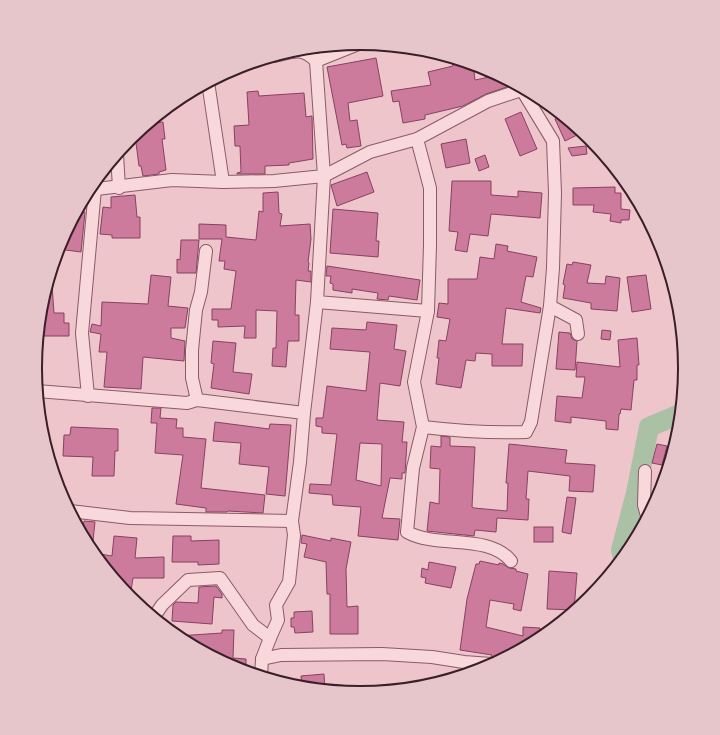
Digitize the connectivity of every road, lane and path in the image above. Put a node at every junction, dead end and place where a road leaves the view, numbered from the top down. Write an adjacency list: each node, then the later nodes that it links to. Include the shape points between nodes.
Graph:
1 (344, 50): 3 (street)
2 (308, 54): 3 (street)
3 (316, 62): 9 (street)
4 (209, 88): 10 (street)
5 (517, 91): 7 (street, via 488,101)
6 (528, 97): 16 (street, via 553,141 555,193)
7 (417, 139): 9 (street, via 370,152); 17 (street, via 430,188)
8 (117, 162): 11 (street)
9 (324, 176): 10 (street, via 274,182); 15 (street)
10 (222, 182): 11 (street, via 172,180)
11 (119, 188): 12 (street)
12 (98, 189)
13 (90, 200): 20 (street, via 82,333)
14 (206, 251): 21 (street, via 192,350 192,378)
15 (317, 302): 17 (street); 22 (street)
16 (550, 306): 18 (street, via 576,320); 23 (street, via 531,422 526,432)
17 (428, 311): 23 (street, via 414,382)
18 (578, 334)
19 (43, 392): 20 (street)
20 (88, 396): 21 (street, via 187,404)
21 (198, 400): 22 (street)
22 (304, 413): 27 (street)
23 (423, 427): 28 (street, via 413,468 407,532 419,538 483,544 505,553)
24 (645, 471): 25 (street)
25 (645, 508)
26 (77, 512): 27 (street, via 130,518)
27 (292, 521): 30 (street, via 294,535 289,582 276,605 278,620)
28 (511, 561)
29 (157, 613): 30 (street, via 188,580 220,578 253,625)
30 (270, 638): 31 (street)
31 (262, 659): 32 (street, via 281,655 382,654 432,657); 33 (street)
32 (464, 668)
33 (261, 670)

